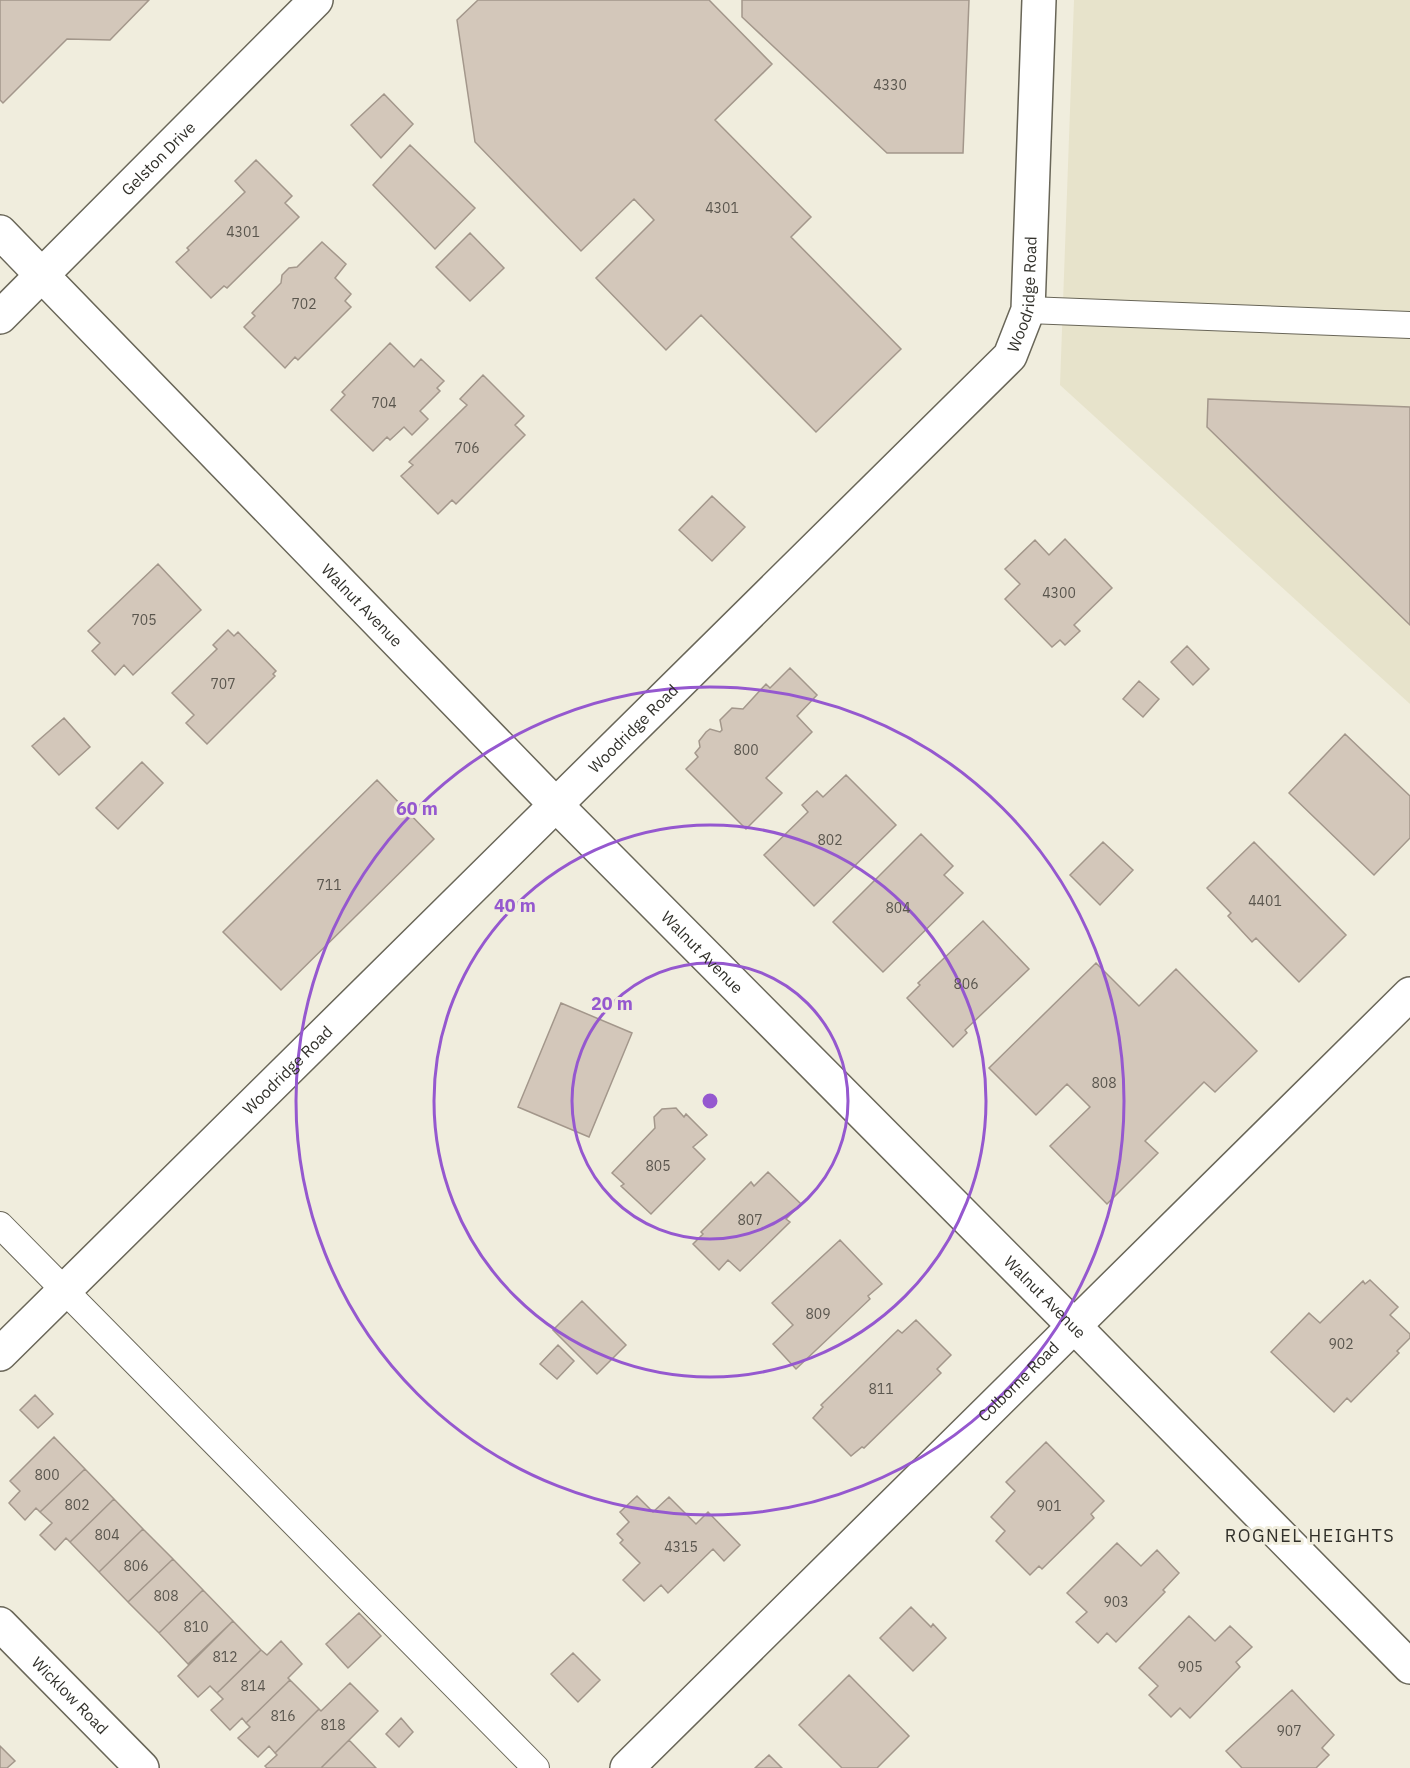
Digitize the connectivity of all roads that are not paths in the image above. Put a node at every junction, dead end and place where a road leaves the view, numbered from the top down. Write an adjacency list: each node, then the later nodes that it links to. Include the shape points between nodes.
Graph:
1 (316, 0): 4 (street, Gelston Drive)
2 (1039, 0): 5 (street, Woodridge Road)
3 (0, 232): 4 (street, Walnut Avenue)
4 (43, 275): 6 (street, Gelston Drive); 8 (street, Walnut Avenue)
5 (1028, 310): 7 (lane); 8 (street, Woodridge Road, via 1010,356)
6 (0, 317)
7 (1410, 325)
8 (556, 805): 11 (street, Woodridge Road); 12 (street, Walnut Avenue)
9 (1410, 994): 12 (street, Colborne Road)
10 (0, 1225): 11 (lane)
11 (64, 1291): 13 (street, Woodridge Road); 17 (lane)
12 (1074, 1326): 15 (street, Walnut Avenue); 18 (street, Colborne Road)
13 (0, 1354)
14 (0, 1624): 16 (street, Wicklow Road)
15 (1410, 1667)
16 (142, 1768)
17 (536, 1768)
18 (627, 1768)

